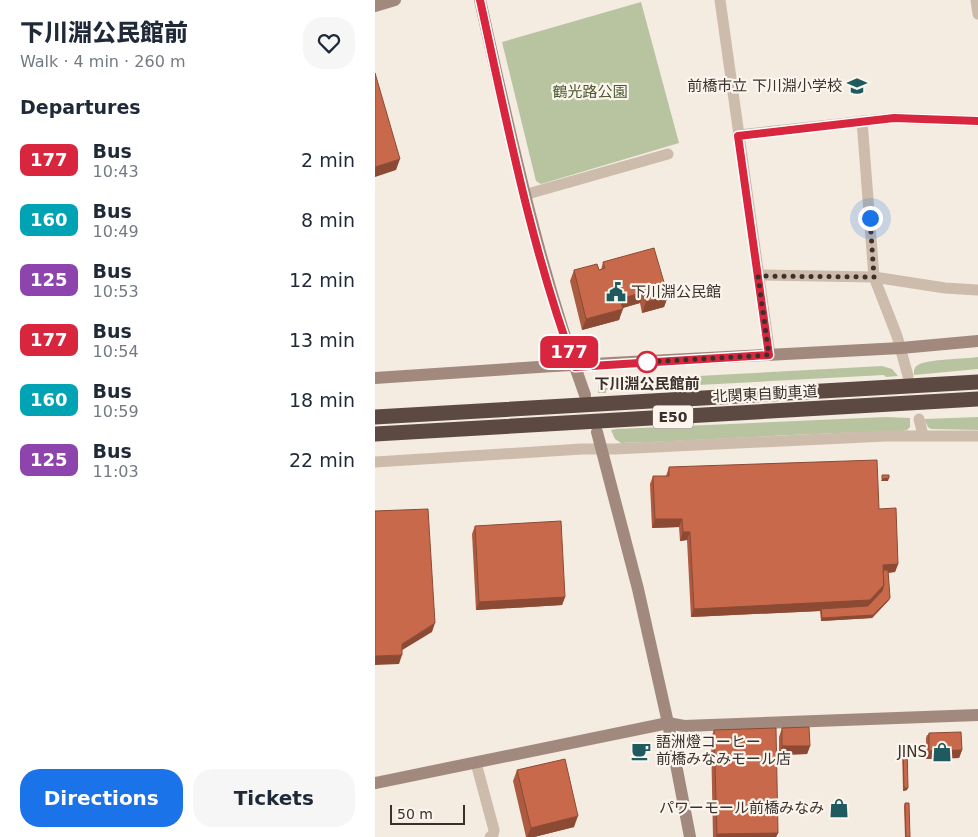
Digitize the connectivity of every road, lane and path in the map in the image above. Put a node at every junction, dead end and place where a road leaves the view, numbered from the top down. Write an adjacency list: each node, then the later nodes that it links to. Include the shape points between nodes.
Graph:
1 (395, 0): 5 (street)
2 (480, 0): 11 (street)
3 (719, 0): 9 (street)
4 (976, 0): 6 (street)
5 (375, 6)
6 (978, 14)
7 (862, 121): 8 (street, via 894,118); 9 (street); 13 (street)
8 (978, 121)
9 (738, 136): 12 (street)
10 (668, 154): 11 (street)
11 (524, 196): 18 (street)
12 (758, 276): 13 (street); 17 (street)
13 (874, 277): 14 (street); 16 (street)
14 (978, 290)
15 (978, 341): 16 (street)
16 (901, 348): 17 (street); 19 (street)
17 (769, 355): 18 (street)
18 (575, 367): 20 (street); 22 (street)
19 (908, 376)
20 (375, 378)
21 (978, 382): 24 (highway, 北関東自動車道 / E50)
22 (585, 395)
23 (976, 400): 27 (highway, 北関東自動車道 / E50)
24 (375, 417)
25 (919, 419): 28 (street)
26 (597, 432): 30 (street)
27 (375, 434)
28 (923, 435): 29 (street); 30 (street)
29 (978, 436)
30 (602, 448): 31 (street); 33 (street)
31 (375, 462)
32 (978, 715): 33 (street, via 684,726)
33 (668, 723): 34 (street); 37 (street)
34 (477, 763): 35 (street); 36 (street, via 494,830)
35 (375, 783)
36 (492, 836)
37 (690, 837)

